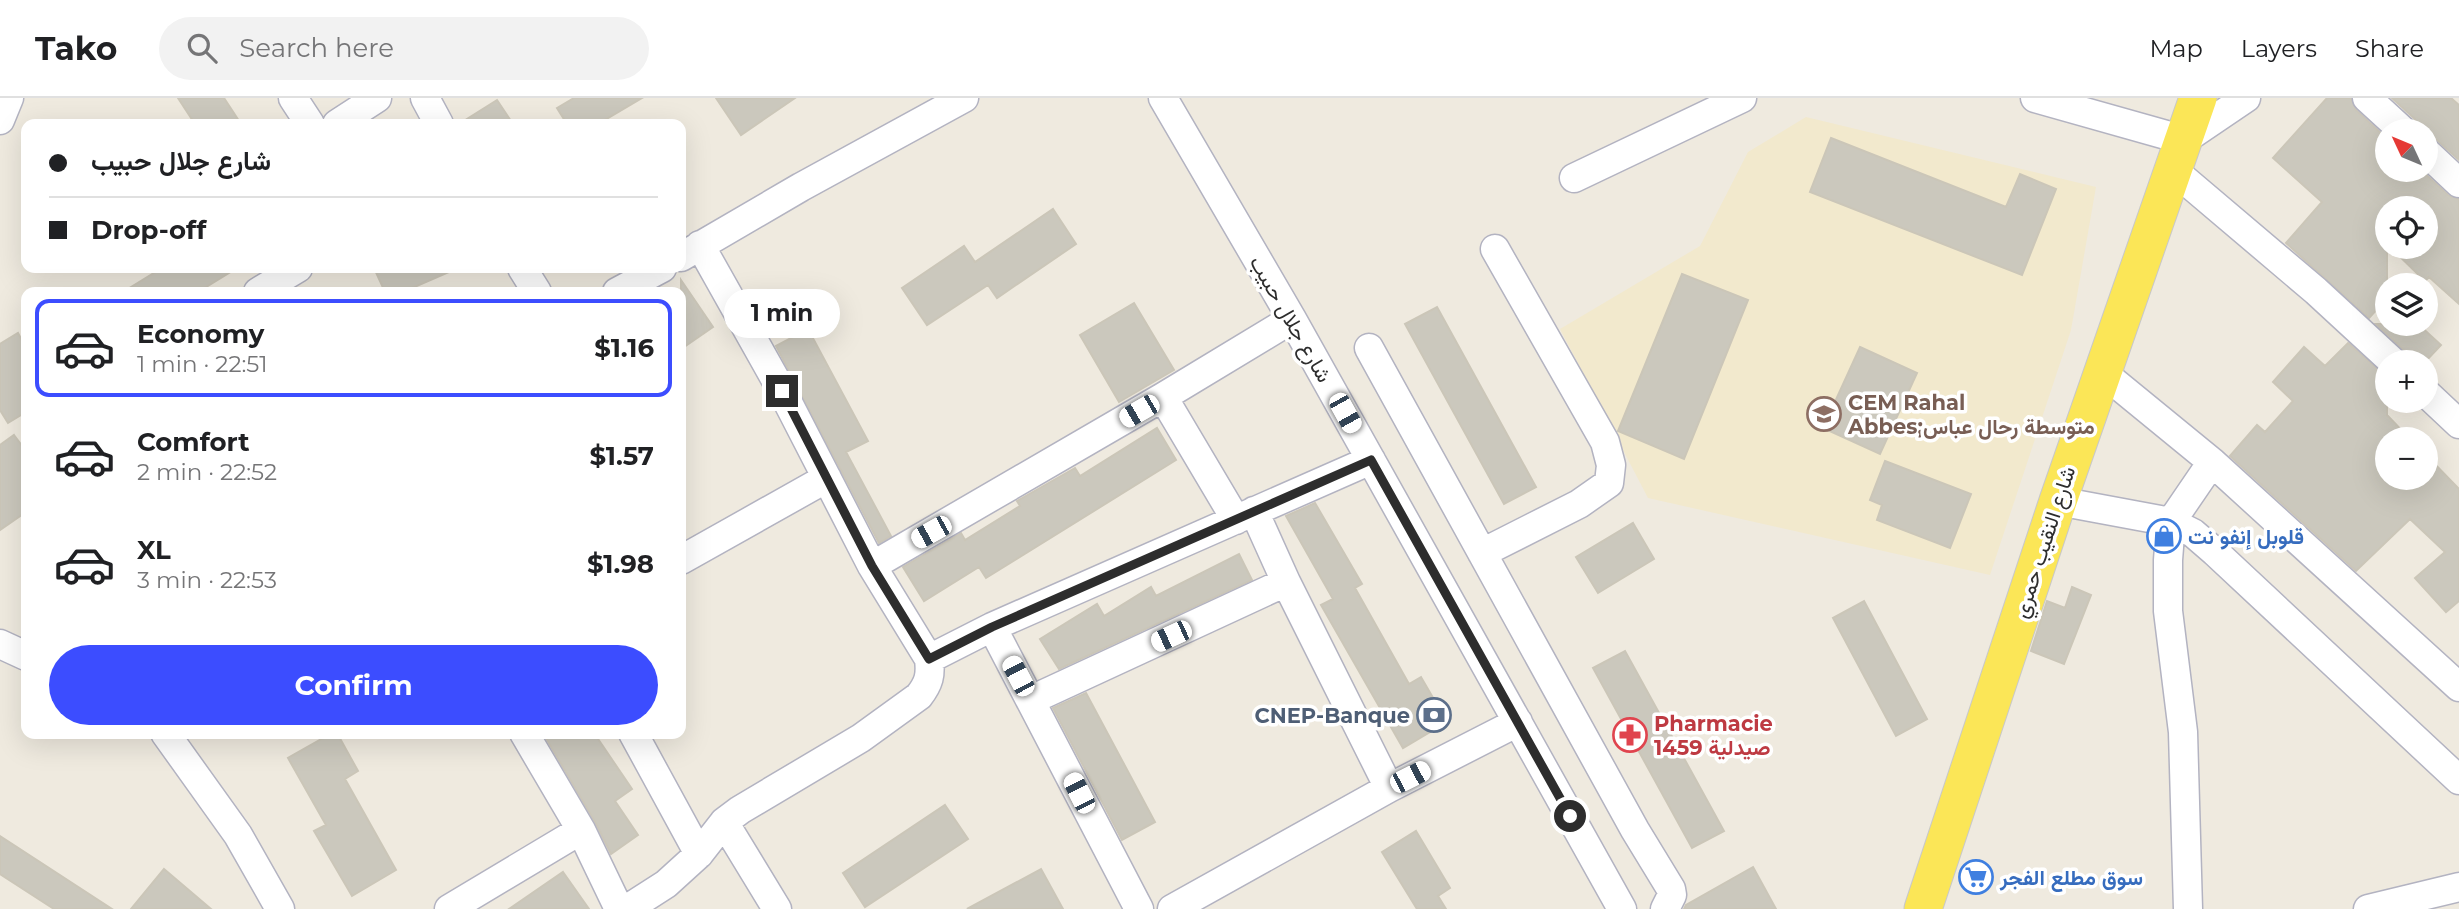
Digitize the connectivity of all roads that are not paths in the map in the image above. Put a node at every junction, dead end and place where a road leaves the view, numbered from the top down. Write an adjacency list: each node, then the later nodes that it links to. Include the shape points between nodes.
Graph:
1 (9, 98): 16 (street)
2 (293, 98): 12 (street)
3 (377, 98): 13 (street)
4 (425, 98): 14 (street)
5 (1163, 98): 27 (street, شارع جلال حبيب)
6 (1742, 98): 19 (street)
7 (2035, 98): 17 (street)
8 (2197, 98): 17 (main road, شارع النقيب حمري)
9 (2246, 98): 17 (street)
10 (2367, 98): 15 (street)
11 (958, 100): 22 (street)
12 (307, 119)
13 (345, 119)
14 (436, 119)
15 (2390, 119)
16 (0, 120)
17 (2178, 154): 29 (street); 30 (main road, شارع النقيب حمري)
18 (2438, 163): 20 (street)
19 (1574, 178)
20 (2459, 183)
21 (1495, 249): 40 (street, via 1605,442 1611,465 1609,483 1589,497)
22 (690, 251): 36 (street, via 782,391)
23 (290, 273): 25 (street)
24 (653, 273): 26 (street)
25 (266, 287)
26 (626, 287)
27 (1292, 319): 31 (street); 34 (street, شارع جلال حبيب)
28 (1369, 348): 40 (street)
29 (2380, 350)
30 (2102, 372): 35 (street); 37 (main road, شارع النقيب حمري)
31 (1163, 397): 38 (street); 42 (street)
32 (2438, 404): 33 (street)
33 (2459, 424)
34 (1371, 460): 38 (street); 50 (street, شارع جلال حبيب)
35 (2212, 462): 39 (street); 48 (street)
36 (827, 478): 41 (street); 42 (street)
37 (2058, 501): 39 (street); 69 (main road, شارع النقيب حمري)
38 (1245, 516): 43 (street); 44 (street)
39 (2171, 522): 54 (street, via 2215,552); 70 (street, via 2168,611 2183,732)
40 (1482, 553): 68 (street, via 1671,889)
41 (686, 557)
42 (872, 566): 47 (street)
43 (1286, 582): 49 (street); 55 (street)
44 (992, 627): 47 (street); 49 (street)
45 (0, 644): 46 (street)
46 (21, 654)
47 (929, 659): 56 (street, via 931,675 919,696 861,738)
48 (2459, 687)
49 (1031, 700): 65 (street)
50 (1518, 722): 55 (street); 67 (street, شارع جلال حبيب)
51 (170, 739): 60 (street, via 238,835)
52 (528, 739): 57 (street)
53 (636, 739): 58 (street)
54 (2459, 780)
55 (1389, 788): 66 (street)
56 (724, 822): 58 (street); 64 (street)
57 (581, 830): 61 (street); 62 (street)
58 (699, 854): 63 (street, via 666,884)
59 (2446, 897): 71 (street)
60 (280, 909)
61 (449, 909)
62 (619, 909)
63 (628, 909)
64 (777, 909)
65 (1139, 909)
66 (1172, 909)
67 (1622, 909)
68 (1665, 909)
69 (1923, 909)
70 (2188, 909)
71 (2368, 909)

